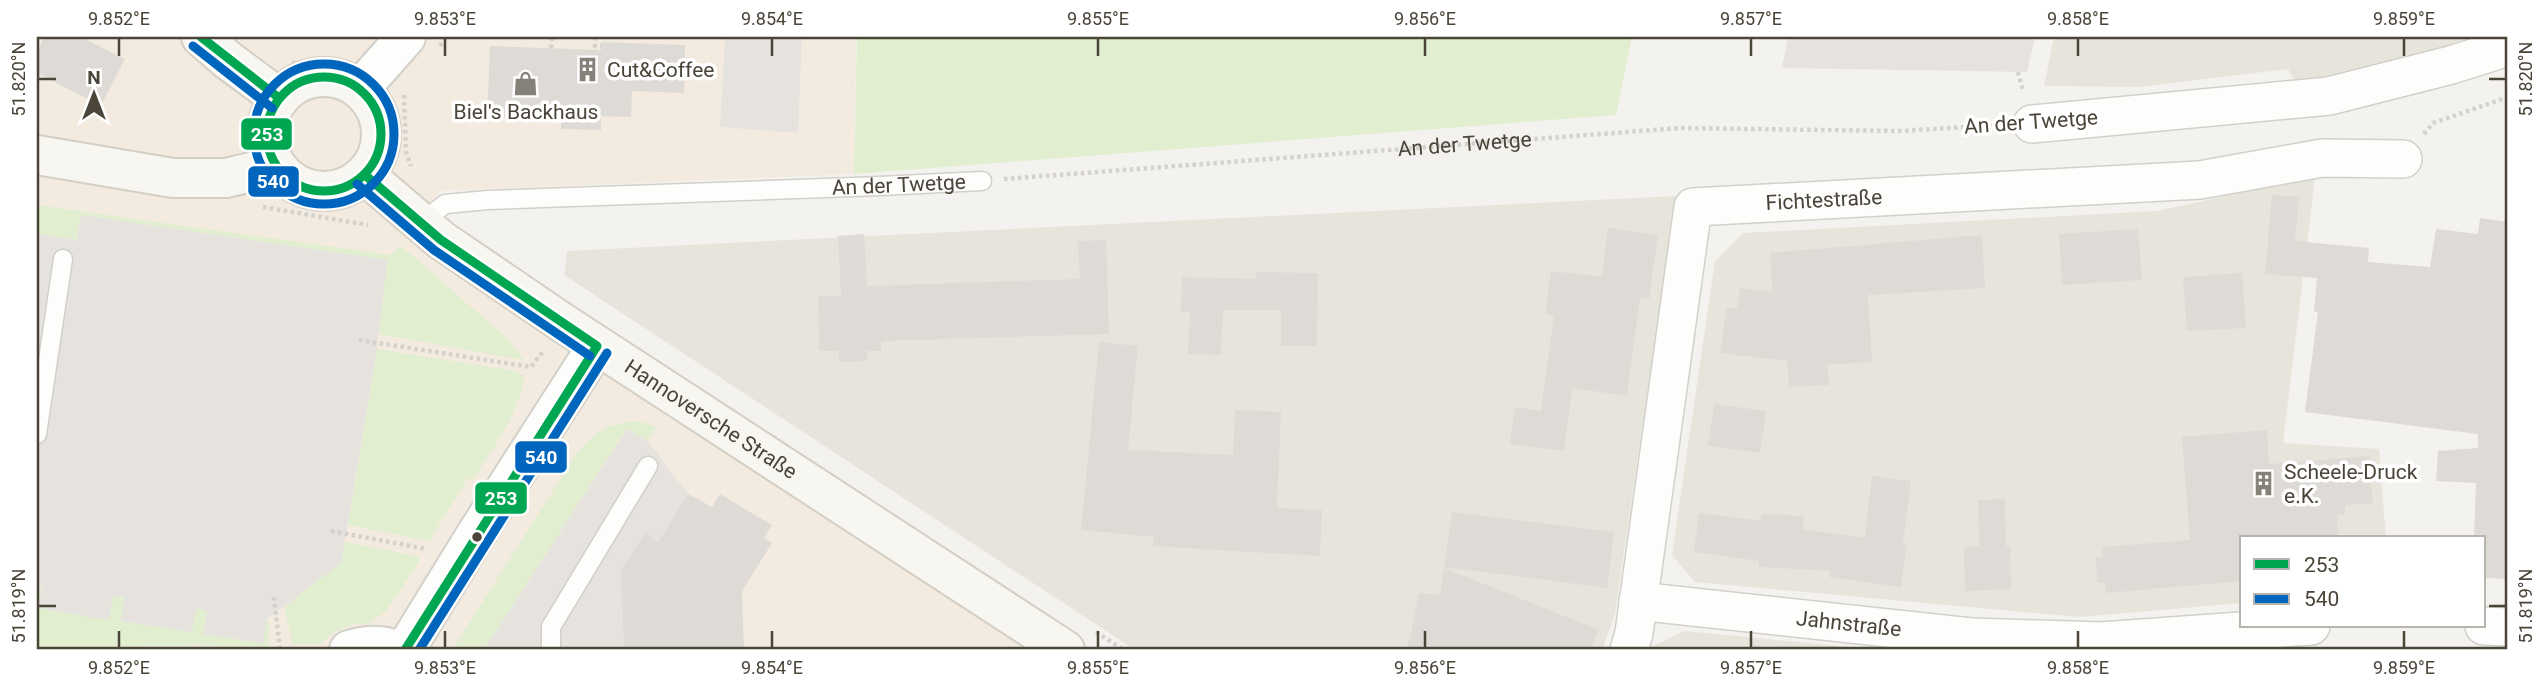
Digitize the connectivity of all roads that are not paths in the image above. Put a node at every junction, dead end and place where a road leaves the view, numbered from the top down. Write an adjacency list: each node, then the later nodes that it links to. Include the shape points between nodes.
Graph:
1 (201, 37): 4 (main road, via 229,61)
2 (2508, 47): 6 (street, An der Twetge, via 2329,96)
3 (410, 49): 5 (street)
4 (282, 80): 5 (main road, via 294,84 334,76); 9 (main road, via 266,131)
5 (360, 89): 10 (main road, via 380,115 382,137 377,158)
6 (2032, 124)
7 (37, 155): 9 (main road, via 173,178 226,178)
8 (2403, 159): 17 (street, Fichtestraße, via 2322,159 2200,180 1693,208)
9 (276, 166): 10 (main road, via 294,183 318,191 343,188)
10 (365, 175): 12 (main road, Hannoversche Straße)
11 (982, 181): 12 (lane, An der Twetge, via 445,204)
12 (410, 200): 14 (main road, Hannoversche Straße, via 441,240)
13 (63, 259): 15 (lane)
14 (597, 346): 23 (street); 25 (main road, Hannoversche Straße)
15 (37, 433)
16 (648, 466): 24 (lane, via 551,627)
17 (1638, 601): 20 (street, Jahnstraße, via 1971,637 2101,641); 26 (street, Fichtestraße)
18 (2486, 626): 19 (street)
19 (2508, 627)
20 (2283, 628)
21 (349, 650): 22 (street, via 369,645)
22 (395, 650)
23 (405, 650)
24 (551, 650)
25 (1065, 650)
26 (1629, 650)

